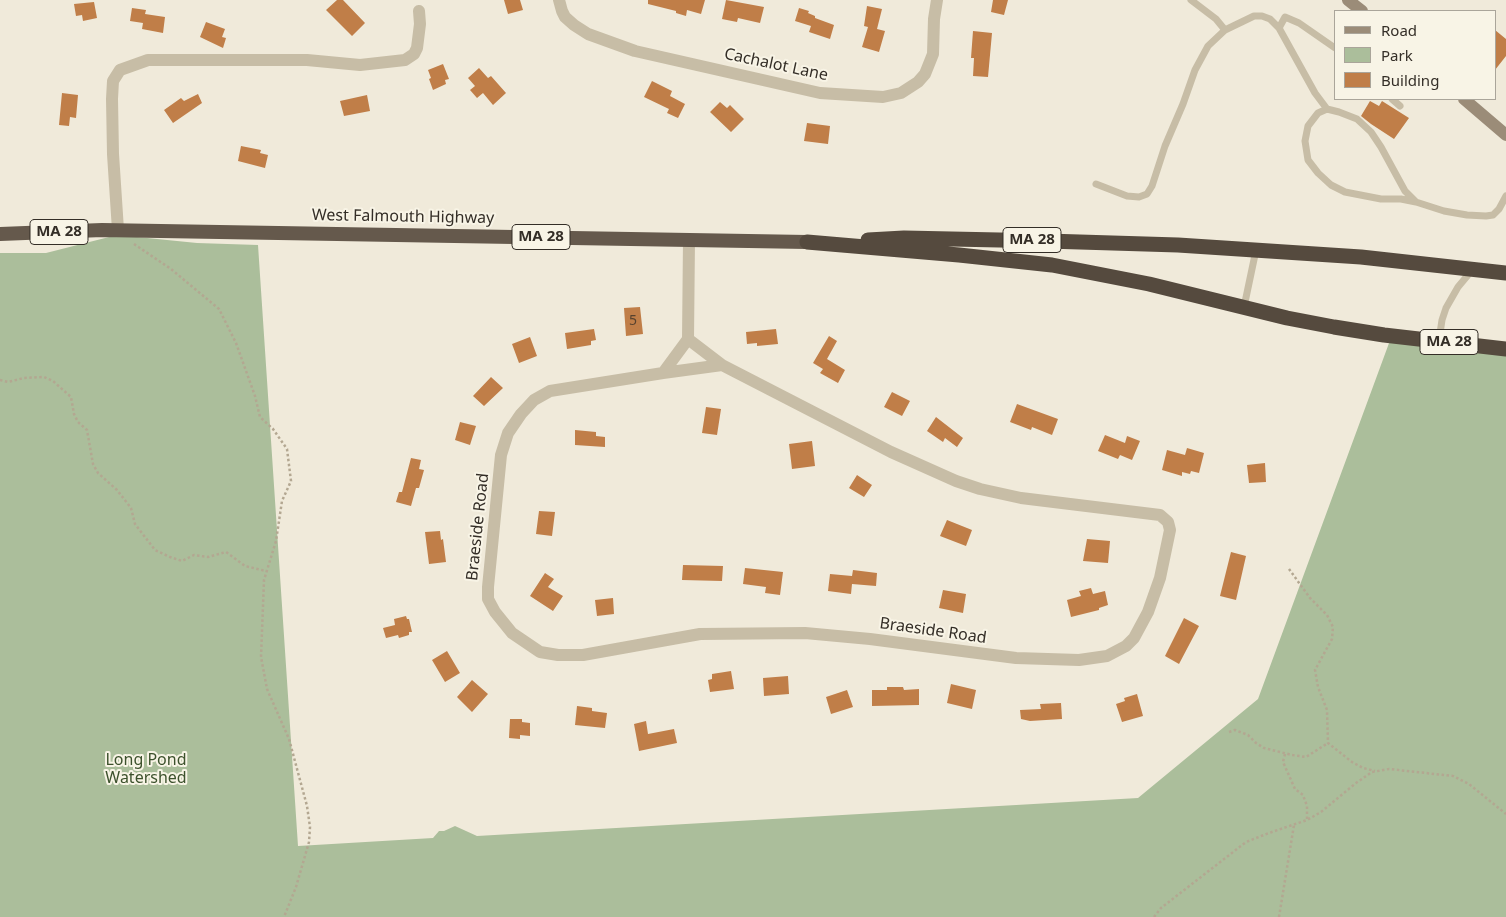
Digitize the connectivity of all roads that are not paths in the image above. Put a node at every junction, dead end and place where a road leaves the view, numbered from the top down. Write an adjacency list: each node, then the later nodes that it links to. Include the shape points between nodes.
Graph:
1 (559, 0): 2 (street, Cachalot Lane, via 565,17 574,26 635,51 820,93 882,98 901,93 925,74 933,54)
2 (937, 0)
3 (1190, 0): 8 (lane)
4 (1348, 0): 5 (main road)
5 (1361, 10)
6 (419, 11): 18 (street, via 417,48 405,60 360,65 307,60 148,60 120,70 113,81 112,99)
7 (1279, 28): 8 (lane, via 1270,19 1254,16); 9 (lane, via 1286,17); 13 (lane)
8 (1225, 30): 15 (lane, via 1208,46 1195,70 1147,194 1127,196)
9 (1334, 47)
10 (1393, 100): 12 (lane)
11 (1465, 100): 14 (main road)
12 (1400, 106)
13 (1327, 109): 17 (lane, via 1357,119 1370,132); 17 (lane, via 1318,113 1308,126 1305,141 1308,160 1318,173 1345,192 1381,200)
14 (1506, 135)
15 (1096, 184)
16 (1506, 196): 17 (lane, via 1499,209 1486,216 1444,212)
17 (1416, 202)
18 (118, 230): 19 (highway, West Falmouth Highway / MA 28); 20 (highway, West Falmouth Highway / MA 28)
19 (0, 234)
20 (688, 240): 21 (highway, MA 28); 26 (street)
21 (807, 242): 22 (highway, MA 28, via 904,238 1038,240); 25 (highway, MA 28, via 1052,265 1149,284)
22 (1256, 250): 23 (highway, MA 28); 25 (lane)
23 (1473, 269): 24 (highway, MA 28); 27 (lane, via 1446,308)
24 (1506, 273)
25 (1244, 308): 27 (highway, MA 28, via 1334,327)
26 (688, 339): 29 (street, Braeside Road); 30 (street)
27 (1439, 340): 28 (highway, MA 28)
28 (1506, 349)
29 (722, 365): 30 (street, Braeside Road); 30 (street, Braeside Road, via 891,452 956,481 1021,498 1160,515 1168,522 1170,530 1162,570 1148,612 1134,638 1107,656 1080,660 1016,658 870,638 805,633 700,634 583,655 540,652 512,633 488,599 501,455 508,433 534,400 550,391)
30 (663, 373)

